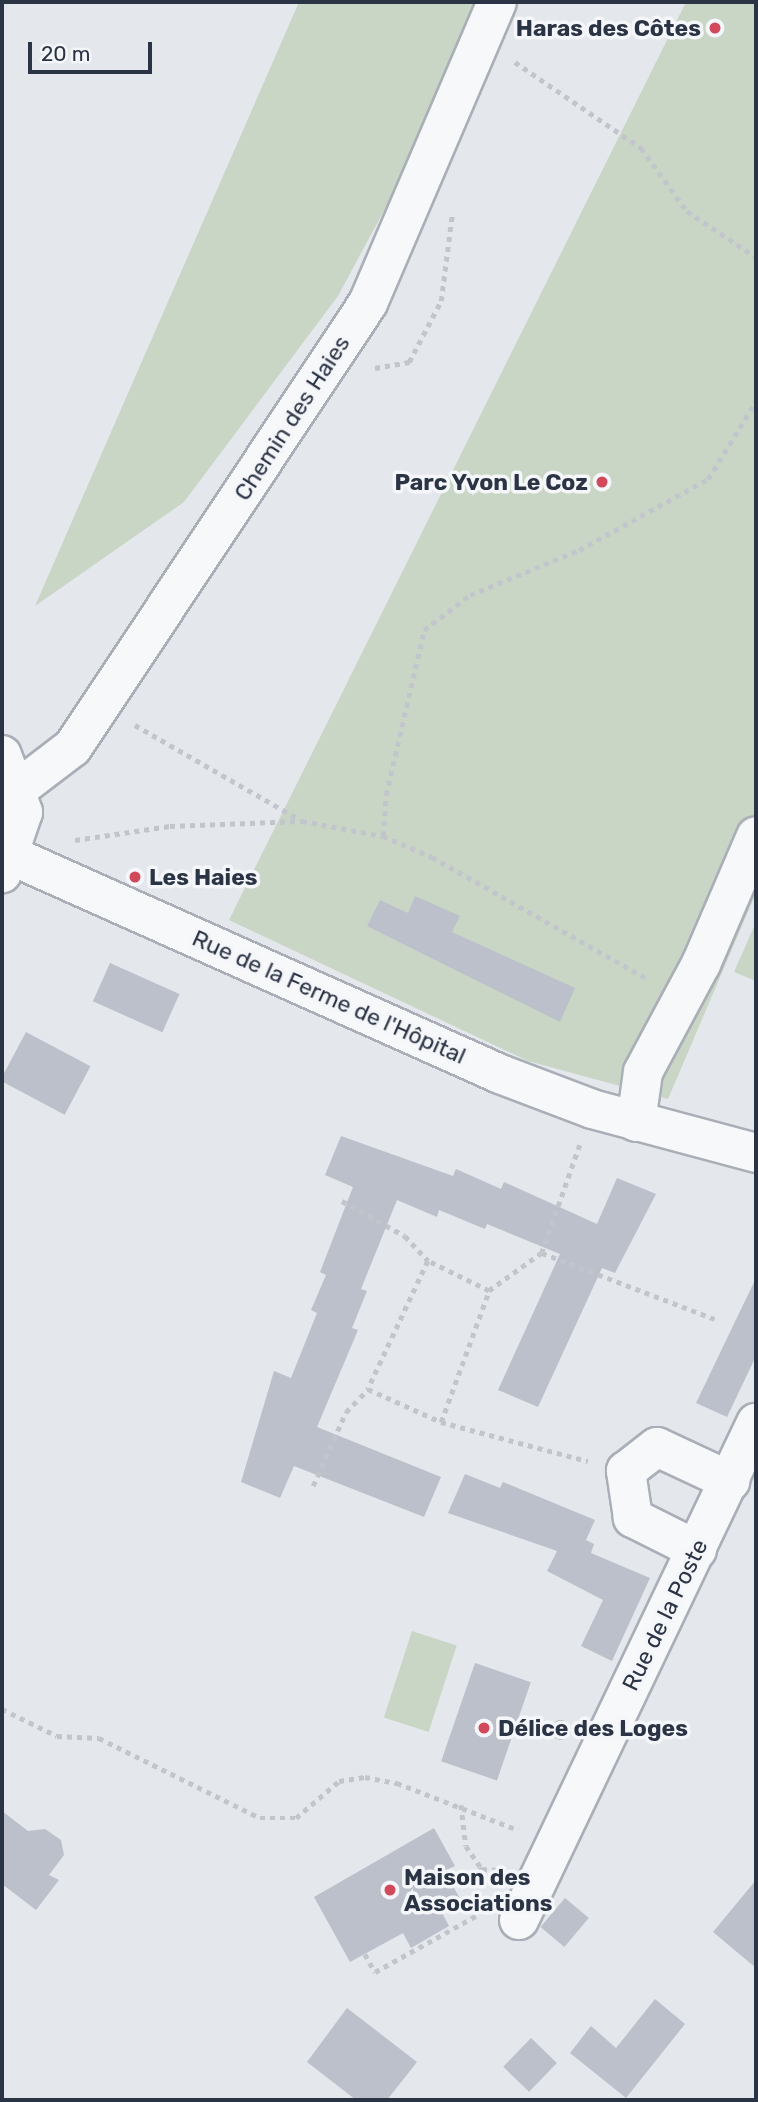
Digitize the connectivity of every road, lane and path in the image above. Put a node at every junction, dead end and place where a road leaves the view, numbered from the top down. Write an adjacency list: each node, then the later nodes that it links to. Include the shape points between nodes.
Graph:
1 (498, 2): 5 (street, Chemin des Haies, via 368,303)
2 (506, 56): 3 (path, via 641,148 687,211)
3 (756, 257)
4 (756, 401): 9 (path, via 708,479 579,550 470,595 424,630 388,782)
5 (101, 705): 7 (street, Chemin des Haies, via 73,747); 8 (path)
6 (2, 755): 7 (street, Rue de la Ferme de l'Hôpital)
7 (18, 789): 11 (street, Rue de la Ferme de l'Hôpital, via 23,813)
8 (302, 821): 9 (path); 12 (path, via 78,836)
9 (383, 836): 13 (path, via 432,856)
10 (756, 836): 13 (street)
11 (6, 864): 12 (street, Rue de la Ferme de l'Hôpital)
12 (54, 874): 14 (street, Rue de la Ferme de l'Hôpital)
13 (682, 998): 15 (street, via 643,1072)
14 (592, 1109): 15 (street, Rue de la Ferme de l'Hôpital); 18 (path)
15 (636, 1122): 16 (street, Rue de la Ferme de l'Hôpital)
16 (756, 1153)
17 (342, 1201): 19 (path, via 405,1236)
18 (542, 1253): 20 (path); 21 (path)
19 (428, 1261): 20 (path); 22 (path)
20 (489, 1291): 23 (path)
21 (715, 1319)
22 (368, 1389): 23 (path); 27 (path, via 346,1412)
23 (441, 1422): 25 (path)
24 (756, 1423): 26 (street, Rue de la Poste)
25 (626, 1471): 26 (street, via 657,1447); 28 (street, via 633,1518)
26 (730, 1481): 28 (street, Rue de la Poste)
27 (313, 1486)
28 (697, 1550): 31 (street, Rue de la Poste)
29 (2, 1709): 30 (path, via 57,1736 99,1738 260,1818 296,1818 339,1781 365,1777)
30 (461, 1805): 31 (path, via 515,1829); 32 (path, via 466,1846)
31 (554, 1836): 33 (street, Rue de la Poste)
32 (482, 1869)
33 (525, 1905): 34 (path, via 375,1972)
34 (365, 1954)

